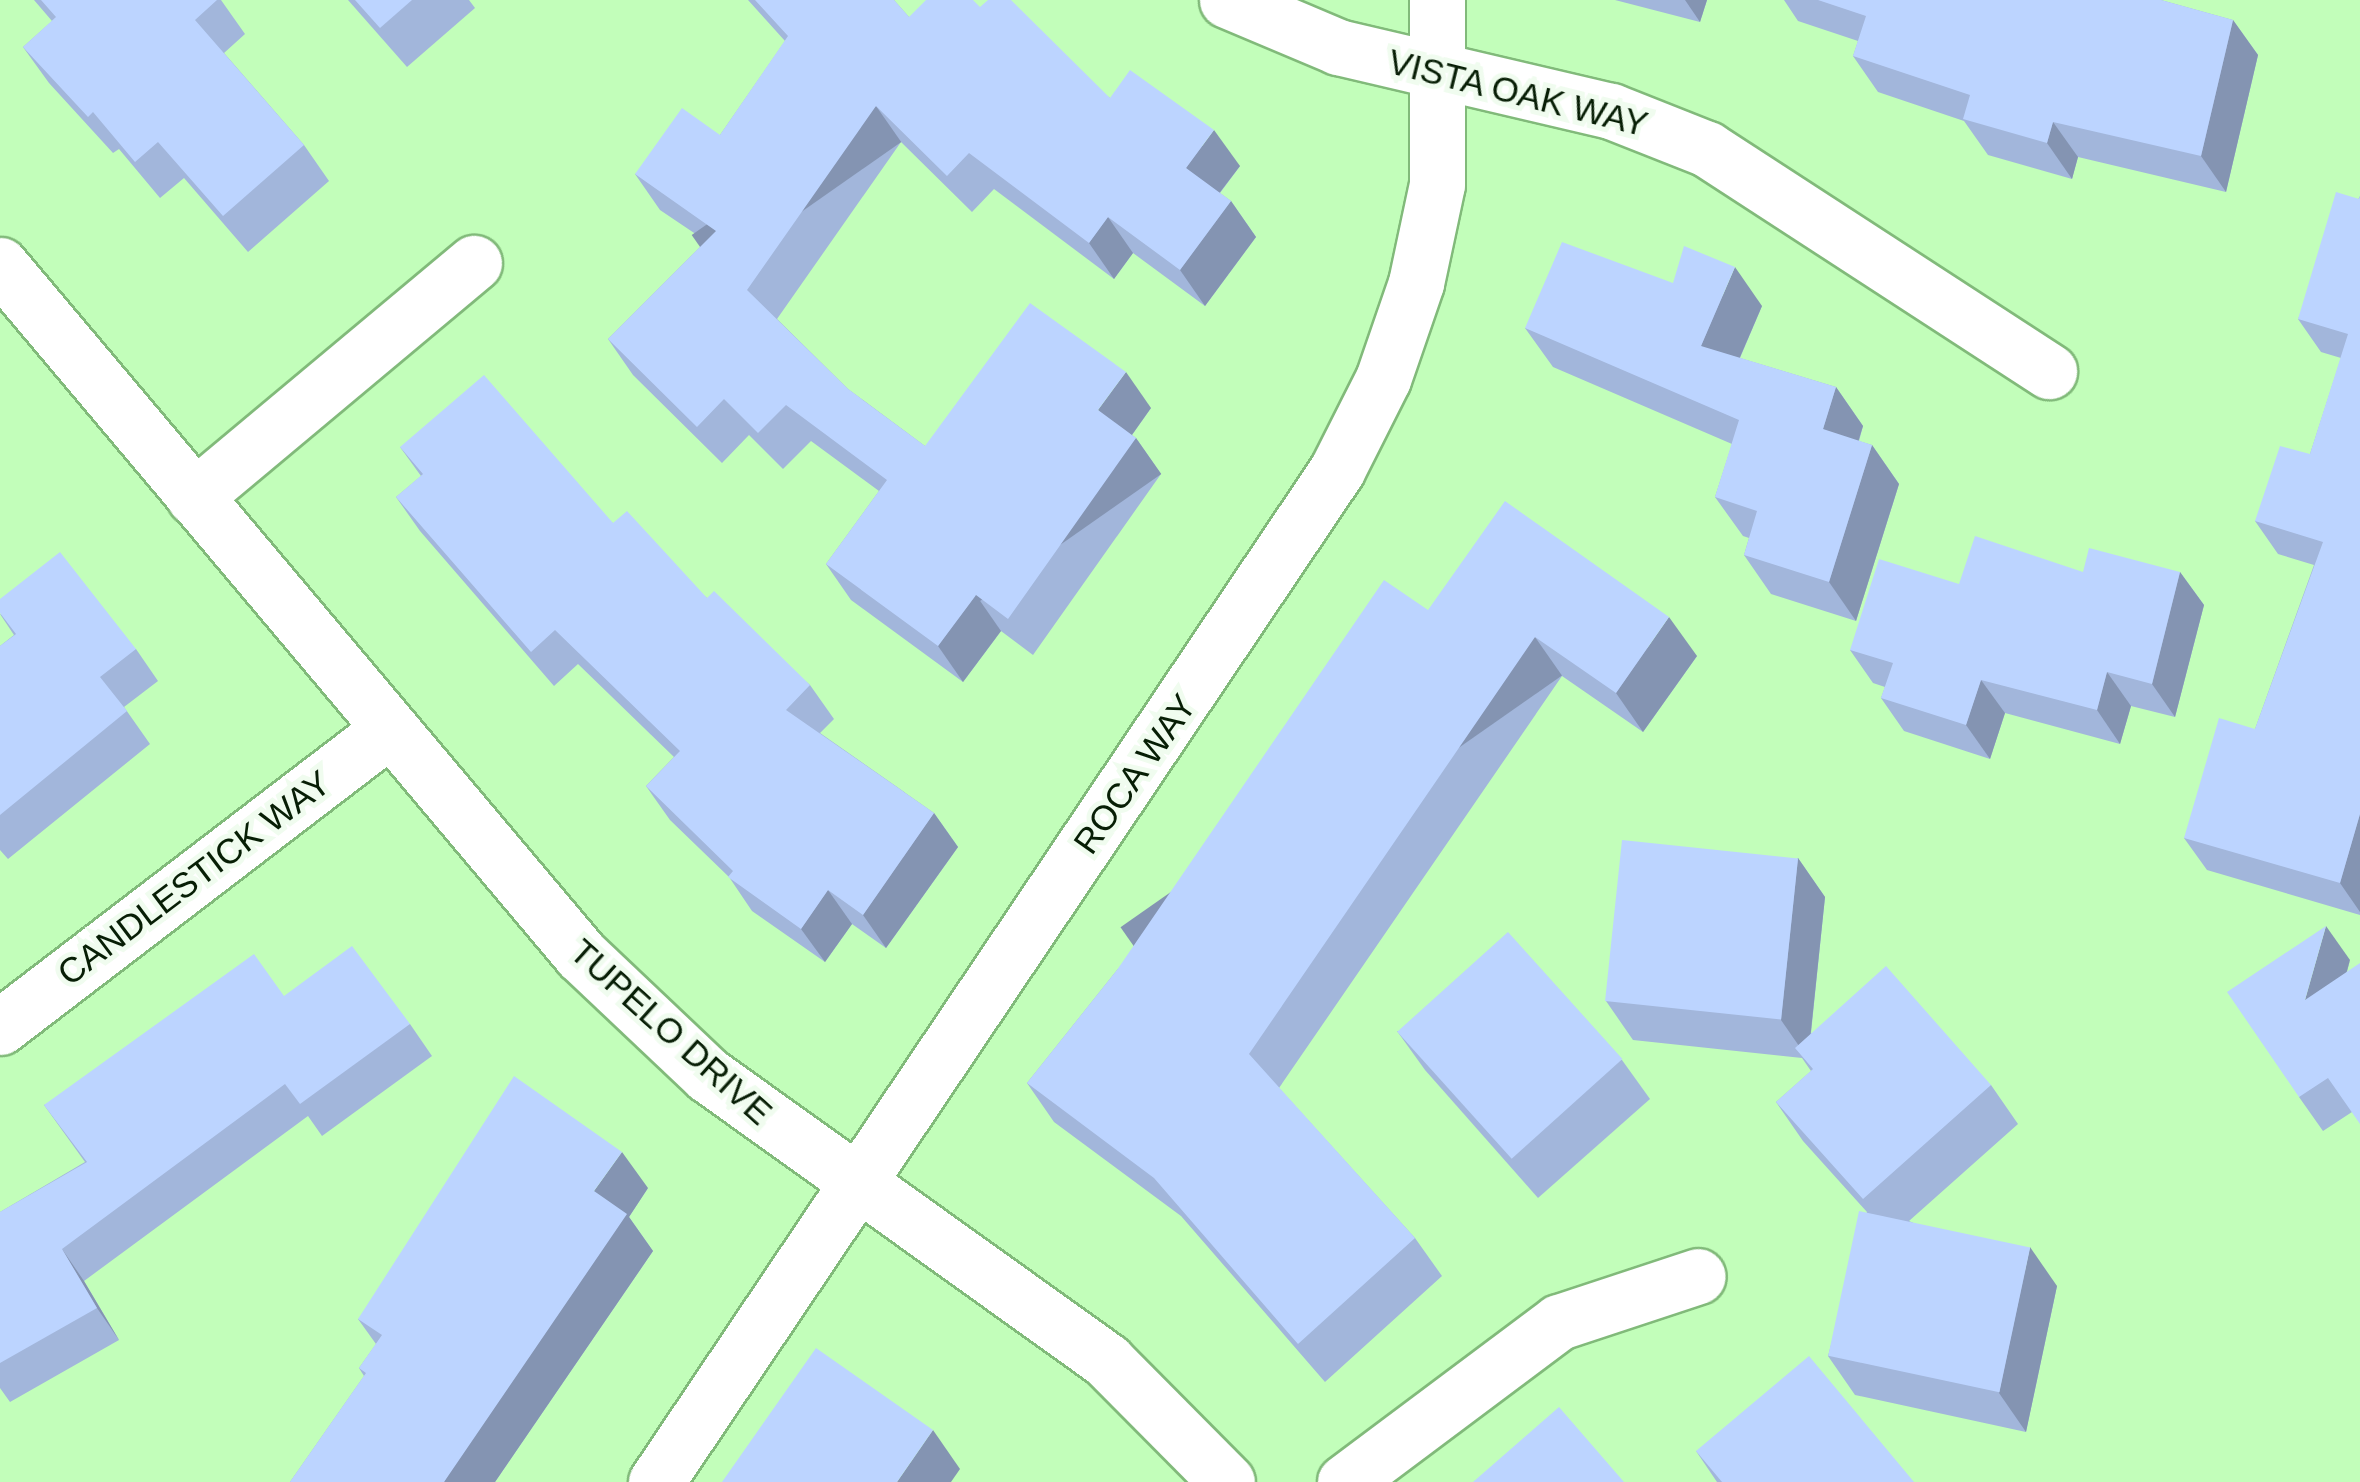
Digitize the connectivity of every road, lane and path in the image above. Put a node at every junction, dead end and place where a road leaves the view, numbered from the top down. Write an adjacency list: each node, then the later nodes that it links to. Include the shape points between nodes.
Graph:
1 (1227, 0): 3 (street, VISTA OAK WAY)
2 (1437, 0): 3 (street, ROCA WAY)
3 (1443, 78): 6 (street, VISTA OAK WAY, via 1611,111 1707,149); 10 (street, ROCA WAY, via 1437,184 1416,283 1384,379 1337,470)
4 (474, 263): 7 (street)
5 (0, 265): 7 (street, TUPELO DRIVE)
6 (2049, 371)
7 (194, 497): 8 (street, TUPELO DRIVE)
8 (388, 730): 9 (street, CANDLESTICK WAY); 10 (street, TUPELO DRIVE, via 581,955 708,1075)
9 (0, 1027)
10 (852, 1183): 12 (street, ROCA WAY); 13 (street, TUPELO DRIVE, via 1107,1361)
11 (1698, 1276): 14 (street, via 1559,1322)
12 (656, 1482)
13 (1227, 1482)
14 (1345, 1482)

